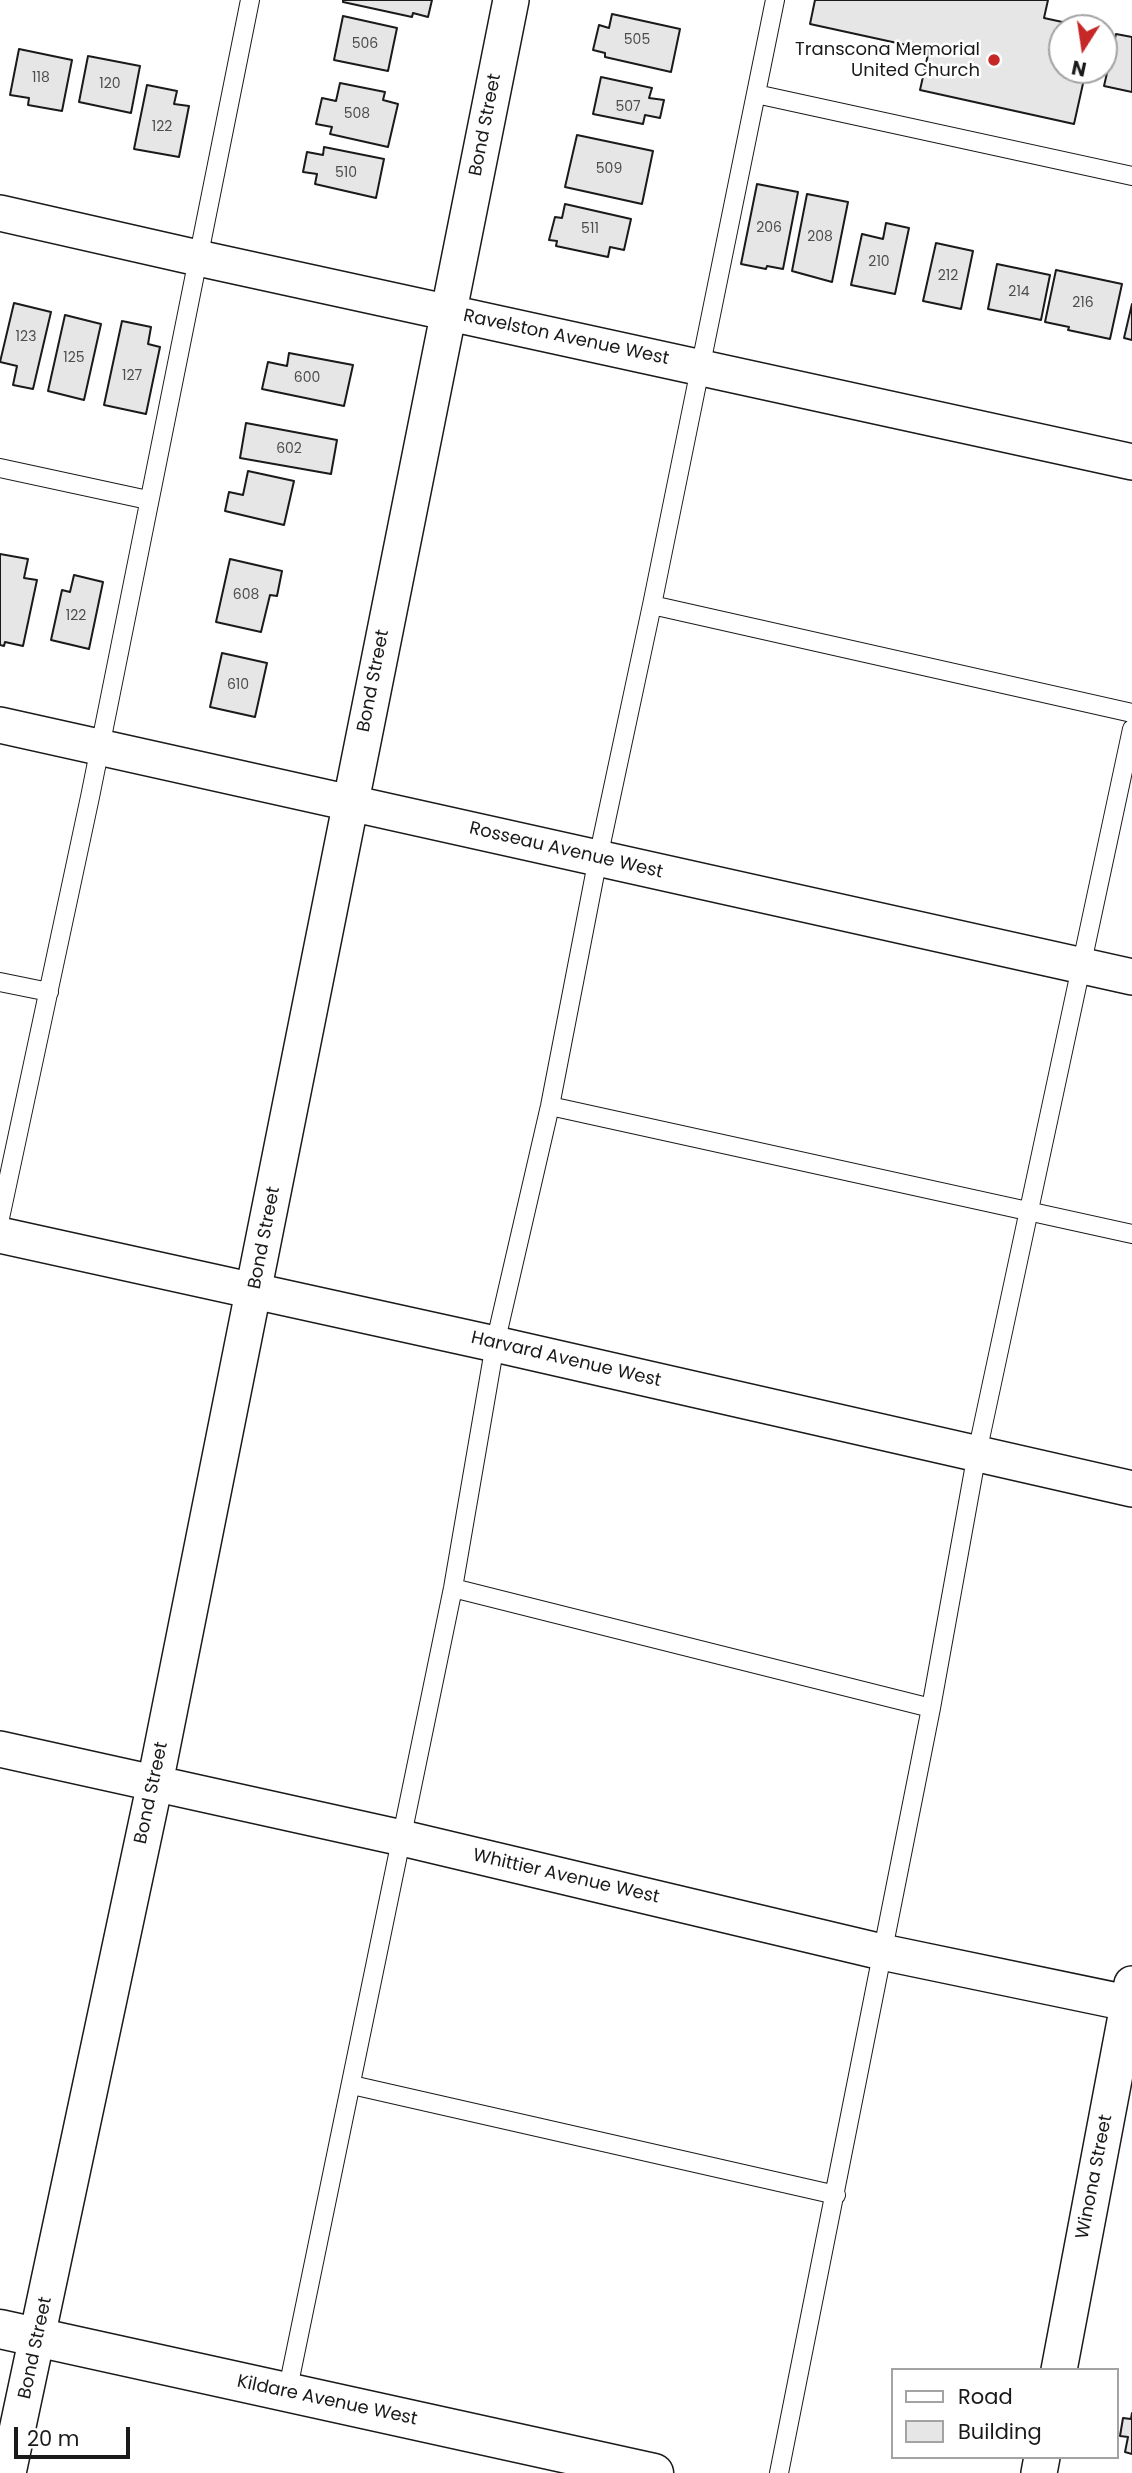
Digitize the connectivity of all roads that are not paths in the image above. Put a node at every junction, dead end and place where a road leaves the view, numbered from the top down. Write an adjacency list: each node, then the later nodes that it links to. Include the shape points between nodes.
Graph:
1 (250, 0): 7 (lane)
2 (511, 0): 8 (street, Bond Street)
3 (775, 0): 4 (lane)
4 (756, 94): 5 (lane); 9 (lane)
5 (1132, 176)
6 (0, 213): 7 (street, Ravelston Avenue West)
7 (198, 258): 8 (street, Ravelston Avenue West); 12 (lane)
8 (448, 313): 9 (street, Ravelston Avenue West); 18 (street, Bond Street)
9 (700, 368): 10 (street, Ravelston Avenue West); 13 (lane)
10 (1132, 462)
11 (0, 468): 12 (lane)
12 (148, 500): 17 (lane)
13 (652, 605): 14 (lane); 19 (lane)
14 (1132, 713)
15 (0, 725): 17 (street, Rosseau Avenue West)
16 (1132, 729): 20 (lane)
17 (100, 747): 18 (street, Rosseau Avenue West); 23 (lane)
18 (350, 802): 19 (street, Rosseau Avenue West); 29 (street, Bond Street)
19 (598, 858): 20 (street, Rosseau Avenue West); 24 (lane)
20 (1082, 965): 21 (street, Rosseau Avenue West); 25 (lane)
21 (1132, 976)
22 (0, 982): 23 (lane)
23 (49, 992): 26 (lane)
24 (550, 1106): 25 (lane); 30 (lane)
25 (1030, 1210): 27 (lane); 31 (lane)
26 (0, 1218)
27 (1132, 1234)
28 (0, 1235): 29 (street, Harvard Avenue West)
29 (254, 1292): 30 (street, Harvard Avenue West); 36 (street, Bond Street)
30 (495, 1344): 31 (street, Harvard Avenue West); 33 (lane)
31 (977, 1452): 32 (street, Harvard Avenue West); 34 (lane)
32 (1132, 1489)
33 (453, 1588): 34 (lane); 37 (lane)
34 (931, 1708): 38 (lane)
35 (0, 1749): 36 (street, Whittier Avenue West)
36 (155, 1783): 37 (street, Whittier Avenue West); 43 (street, Bond Street)
37 (402, 1838): 38 (street, Whittier Avenue West); 40 (lane)
38 (882, 1952): 39 (street, Whittier Avenue West); 41 (lane)
39 (1131, 1997): 44 (street, Winona Street)
40 (352, 2085): 41 (lane); 45 (lane)
41 (836, 2195): 48 (lane)
42 (0, 2329): 43 (street, Kildare Avenue West)
43 (39, 2338): 45 (street, Kildare Avenue West); 46 (street, Bond Street)
44 (1059, 2368)
45 (287, 2393): 47 (street, Kildare Avenue West)
46 (8, 2473)
47 (654, 2473)
48 (779, 2473)

